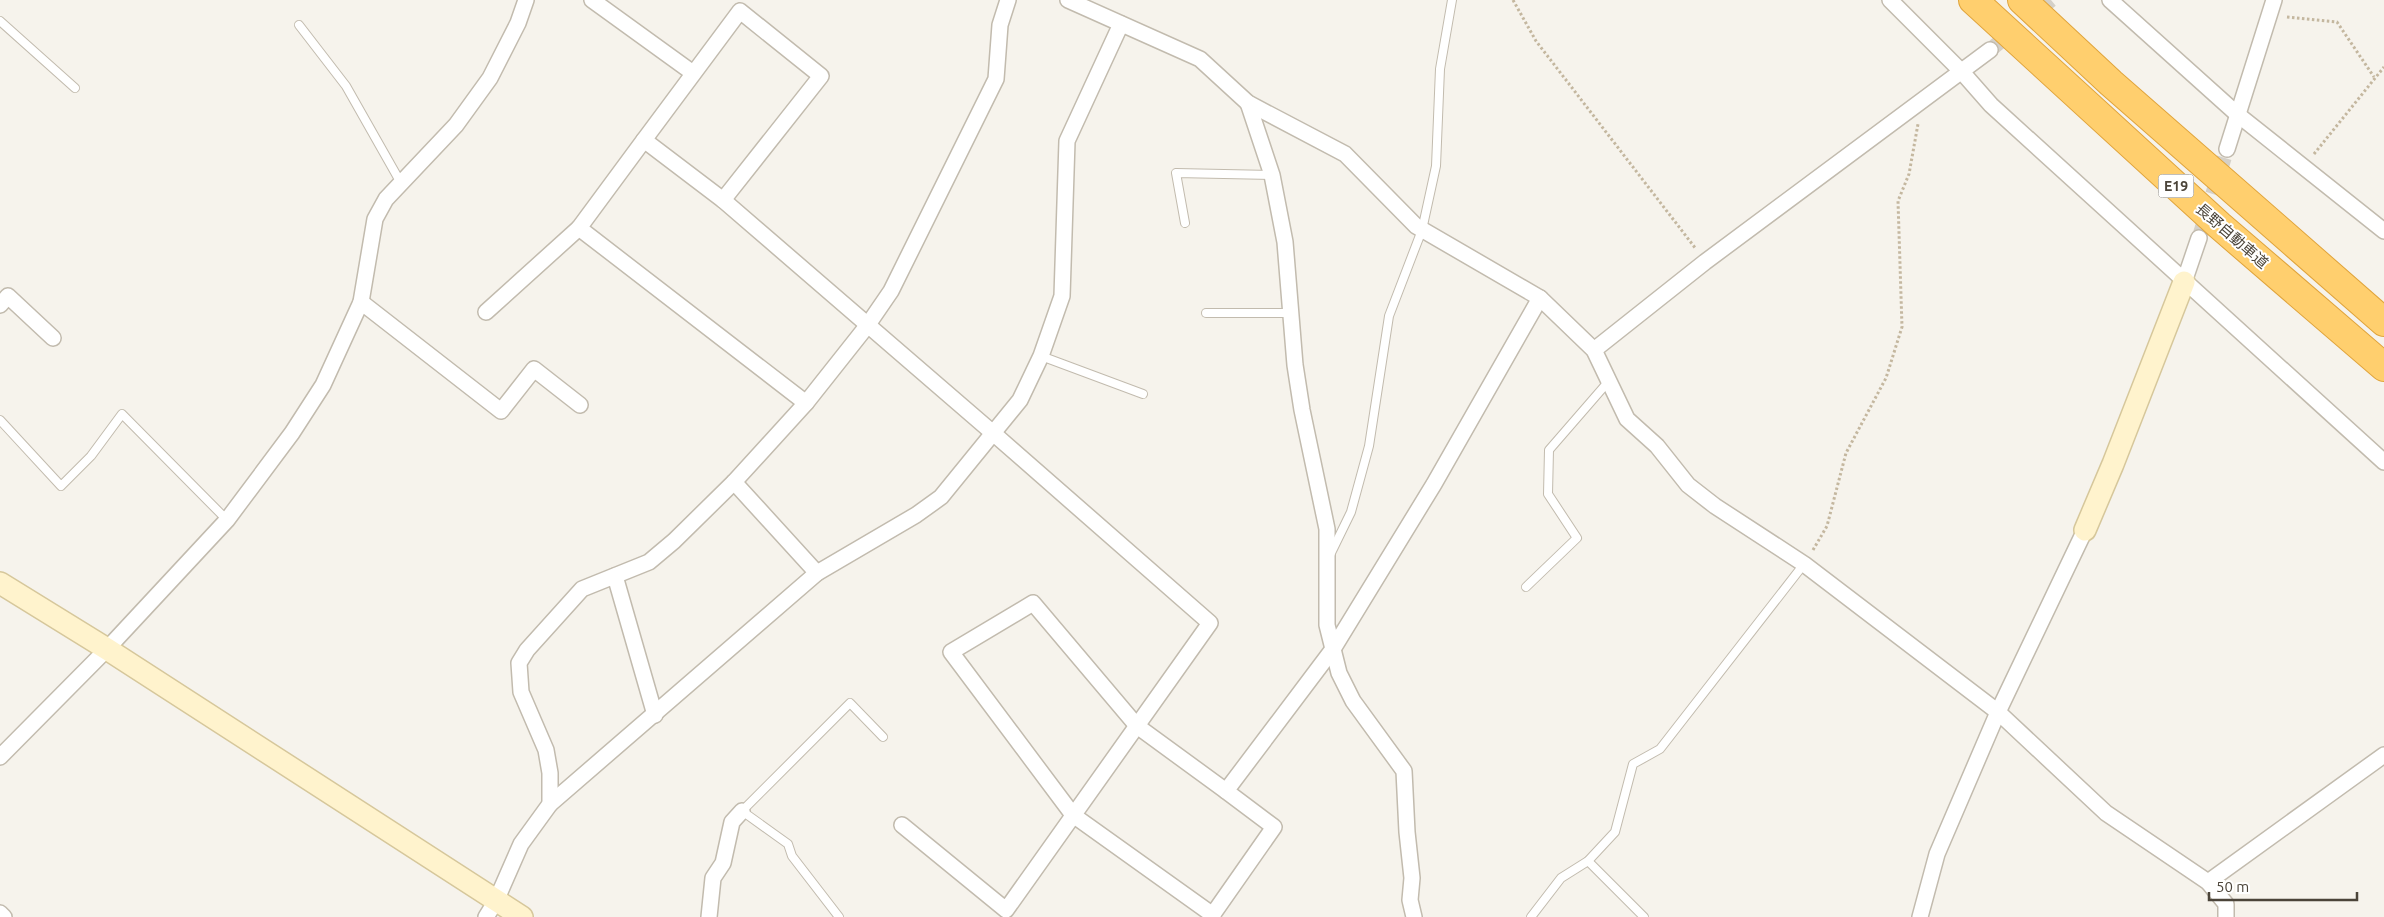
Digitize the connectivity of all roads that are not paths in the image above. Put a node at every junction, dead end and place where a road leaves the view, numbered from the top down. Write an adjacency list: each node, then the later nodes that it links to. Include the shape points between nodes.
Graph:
1 (526, 0): 23 (street, via 490,78 456,126)
2 (594, 0): 16 (street)
3 (1008, 0): 38 (street, via 1000,25 996,79 896,283)
4 (1068, 0): 12 (street)
5 (1452, 0): 27 (lane, via 1440,69 1436,166)
6 (1890, 0): 15 (street)
7 (1973, 0): 42 (highway, 長野自動車道 / E19, via 2219,225)
8 (2022, 0): 37 (highway, E19, via 2154,121)
9 (2110, 0): 19 (street)
10 (2274, 0): 19 (street)
11 (0, 21): 17 (lane)
12 (1121, 24): 18 (street, via 1200,59); 41 (street, via 1067,141 1062,296)
13 (299, 25): 23 (lane, via 346,86)
14 (1990, 50): 15 (street)
15 (1962, 72): 30 (street, via 1991,105); 40 (street, via 1705,262)
16 (693, 74): 20 (street); 24 (street, via 740,11 822,76)
17 (75, 88)
18 (1248, 103): 22 (street); 27 (street, via 1345,154)
19 (2237, 114): 21 (street); 28 (street)
20 (644, 140): 24 (street); 26 (street)
21 (2227, 149)
22 (1272, 175): 25 (lane, via 1176,173); 36 (street, via 1285,242)
23 (400, 183): 32 (street, via 386,198 375,219)
24 (722, 200): 38 (street)
25 (1185, 223)
26 (579, 228): 34 (street); 45 (street)
27 (1422, 230): 31 (street); 53 (lane, via 1389,316 1369,446 1351,512)
28 (2384, 231)
29 (2199, 238): 30 (street)
30 (2184, 282): 49 (street); 52 (street, via 2117,455)
31 (1540, 298): 40 (street); 60 (street, via 1434,484)
32 (361, 302): 46 (street, via 501,411 534,369); 51 (street, via 323,385)
33 (0, 305): 39 (street, via 8,296)
34 (486, 312)
35 (1206, 313): 36 (lane)
36 (1291, 313): 53 (street, via 1302,410 1327,529)
37 (2384, 322)
38 (867, 326): 45 (street); 48 (street)
39 (53, 338)
40 (1594, 350): 43 (street)
41 (1041, 356): 44 (lane); 48 (street, via 1020,400)
42 (2384, 367)
43 (1608, 382): 54 (street, via 1626,419 1657,446 1688,486); 58 (lane, via 1549,450 1548,494 1577,538)
44 (1143, 394)
45 (806, 403): 50 (street)
46 (580, 405)
47 (0, 420): 51 (lane, via 61,486 91,456 122,414)
48 (994, 433): 55 (street, via 941,497); 63 (street, via 1210,623)
49 (2384, 462)
50 (734, 482): 55 (street); 56 (street, via 649,562)
51 (227, 520): 59 (street)
52 (2084, 530): 61 (street)
53 (1327, 562): 60 (street, via 1328,625)
54 (1804, 564): 61 (street); 72 (lane, via 1660,749 1633,764 1615,832)
55 (817, 573): 62 (street)
56 (615, 576): 62 (street); 68 (street, via 582,589 519,663 521,692 546,750)
57 (0, 583): 59 (street)
58 (1526, 587)
59 (107, 649): 66 (street); 74 (street)
60 (1333, 649): 67 (street); 82 (street, via 1339,673 1353,701 1404,771 1412,878 1410,900)
61 (1998, 712): 73 (street, via 2106,813); 85 (street, via 1937,854)
62 (655, 715): 68 (street)
63 (1136, 726): 67 (street); 70 (street); 70 (street, via 1033,603 951,652)
64 (883, 737): 69 (lane, via 850,703)
65 (2384, 755): 73 (street)
66 (0, 757)
67 (1226, 791): 77 (street, via 1274,827)
68 (550, 804): 74 (street, via 521,844)
69 (742, 811): 80 (street, via 732,822 723,863 713,878); 81 (lane, via 788,844 792,856)
70 (1073, 815): 76 (street); 77 (street)
71 (902, 825): 76 (street)
72 (1588, 862): 83 (lane, via 1561,878); 84 (lane)
73 (2208, 882): 86 (street, via 2226,904)
74 (491, 909): 79 (street)
75 (0, 913): 78 (street)
76 (1008, 915)
77 (1212, 916)
78 (4, 917)
79 (522, 917)
80 (709, 917)
81 (839, 917)
82 (1414, 917)
83 (1531, 917)
84 (1644, 917)
85 (1920, 917)
86 (2226, 917)

